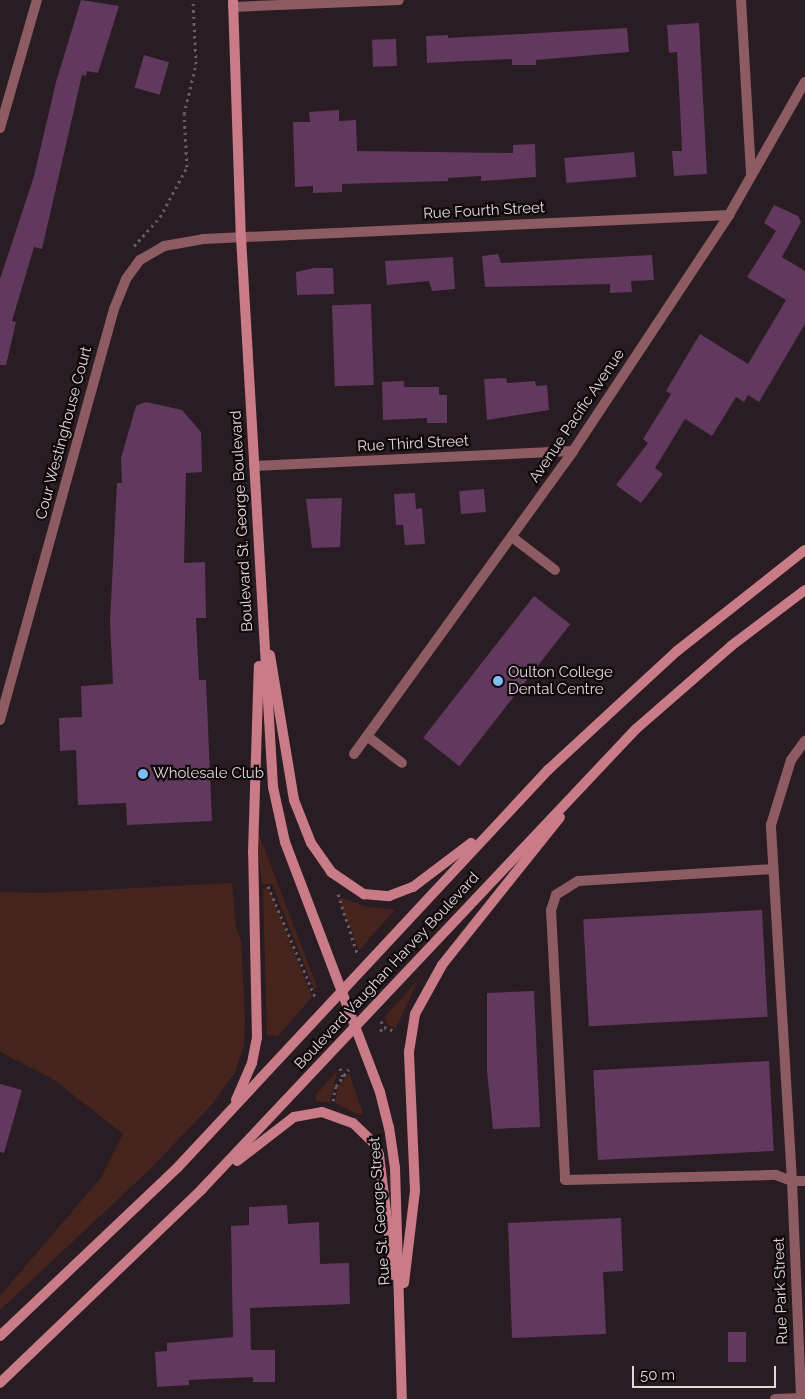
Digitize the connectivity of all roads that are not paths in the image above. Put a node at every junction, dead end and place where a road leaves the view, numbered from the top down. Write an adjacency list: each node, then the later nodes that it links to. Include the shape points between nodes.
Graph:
1 (37, 0): 6 (street)
2 (399, 0): 4 (street)
3 (741, 0): 7 (street)
4 (233, 4): 9 (main road, Boulevard St. George Boulevard)
5 (805, 82): 7 (street, Avenue Pacific Avenue)
6 (0, 128)
7 (751, 176): 8 (street, Avenue Pacific Avenue)
8 (729, 215): 9 (street, Rue Fourth Street); 10 (street, Avenue Pacific Avenue)
9 (241, 237): 11 (main road, Boulevard St. George Boulevard); 17 (street, Cour Westinghouse Court, via 164,246 140,260 126,279 111,319)
10 (573, 451): 11 (street, Rue Third Street); 12 (street, Avenue Pacific Avenue)
11 (254, 466): 16 (main road, Boulevard St. George Boulevard)
12 (512, 537): 14 (street); 18 (street, Avenue Pacific Avenue)
13 (805, 550): 23 (main road, Boulevard Vaughan Harvey Boulevard, via 664,662)
14 (555, 570)
15 (805, 590): 21 (main road, Boulevard Vaughan Harvey Boulevard, via 694,677)
16 (261, 595): 23 (main road, via 291,790 311,843 331,872 364,894 396,894 412,887); 25 (main road, Boulevard St. George Boulevard, via 271,769 278,818); 27 (main road, via 253,852 257,1032 252,1063)
17 (0, 720)
18 (367, 736): 20 (street, Avenue Pacific Avenue); 22 (street)
19 (805, 741): 24 (street, Rue Park Street, via 791,760 771,825)
20 (354, 754)
21 (608, 757): 26 (main road, Boulevard Vaughan Harvey Boulevard); 31 (main road, via 442,965 416,1014 409,1052 414,1216)
22 (402, 763)
23 (490, 829): 25 (main road, Boulevard Vaughan Harvey Boulevard)
24 (773, 869): 28 (street, Rue Park Street); 28 (street, via 578,881 556,894 551,910 565,1180 776,1175)
25 (341, 991): 26 (main road, Boulevard St. George Boulevard); 27 (main road, Boulevard Vaughan Harvey Boulevard)
26 (355, 1026): 30 (main road, Boulevard Vaughan Harvey Boulevard); 31 (main road, Rue St. George Street, via 390,1127)
27 (232, 1110): 32 (main road, Boulevard Vaughan Harvey Boulevard, via 150,1194)
28 (792, 1181): 29 (street); 36 (street, Rue Park Street)
29 (805, 1181)
30 (202, 1189): 31 (main road, via 294,1117 322,1112 347,1119 364,1131 379,1155 386,1234); 33 (main road, Boulevard Vaughan Harvey Boulevard)
31 (400, 1303): 34 (main road, Rue St. George Street)
32 (0, 1336)
33 (0, 1384)
34 (402, 1399)
35 (775, 1399): 36 (street)
36 (801, 1399)

